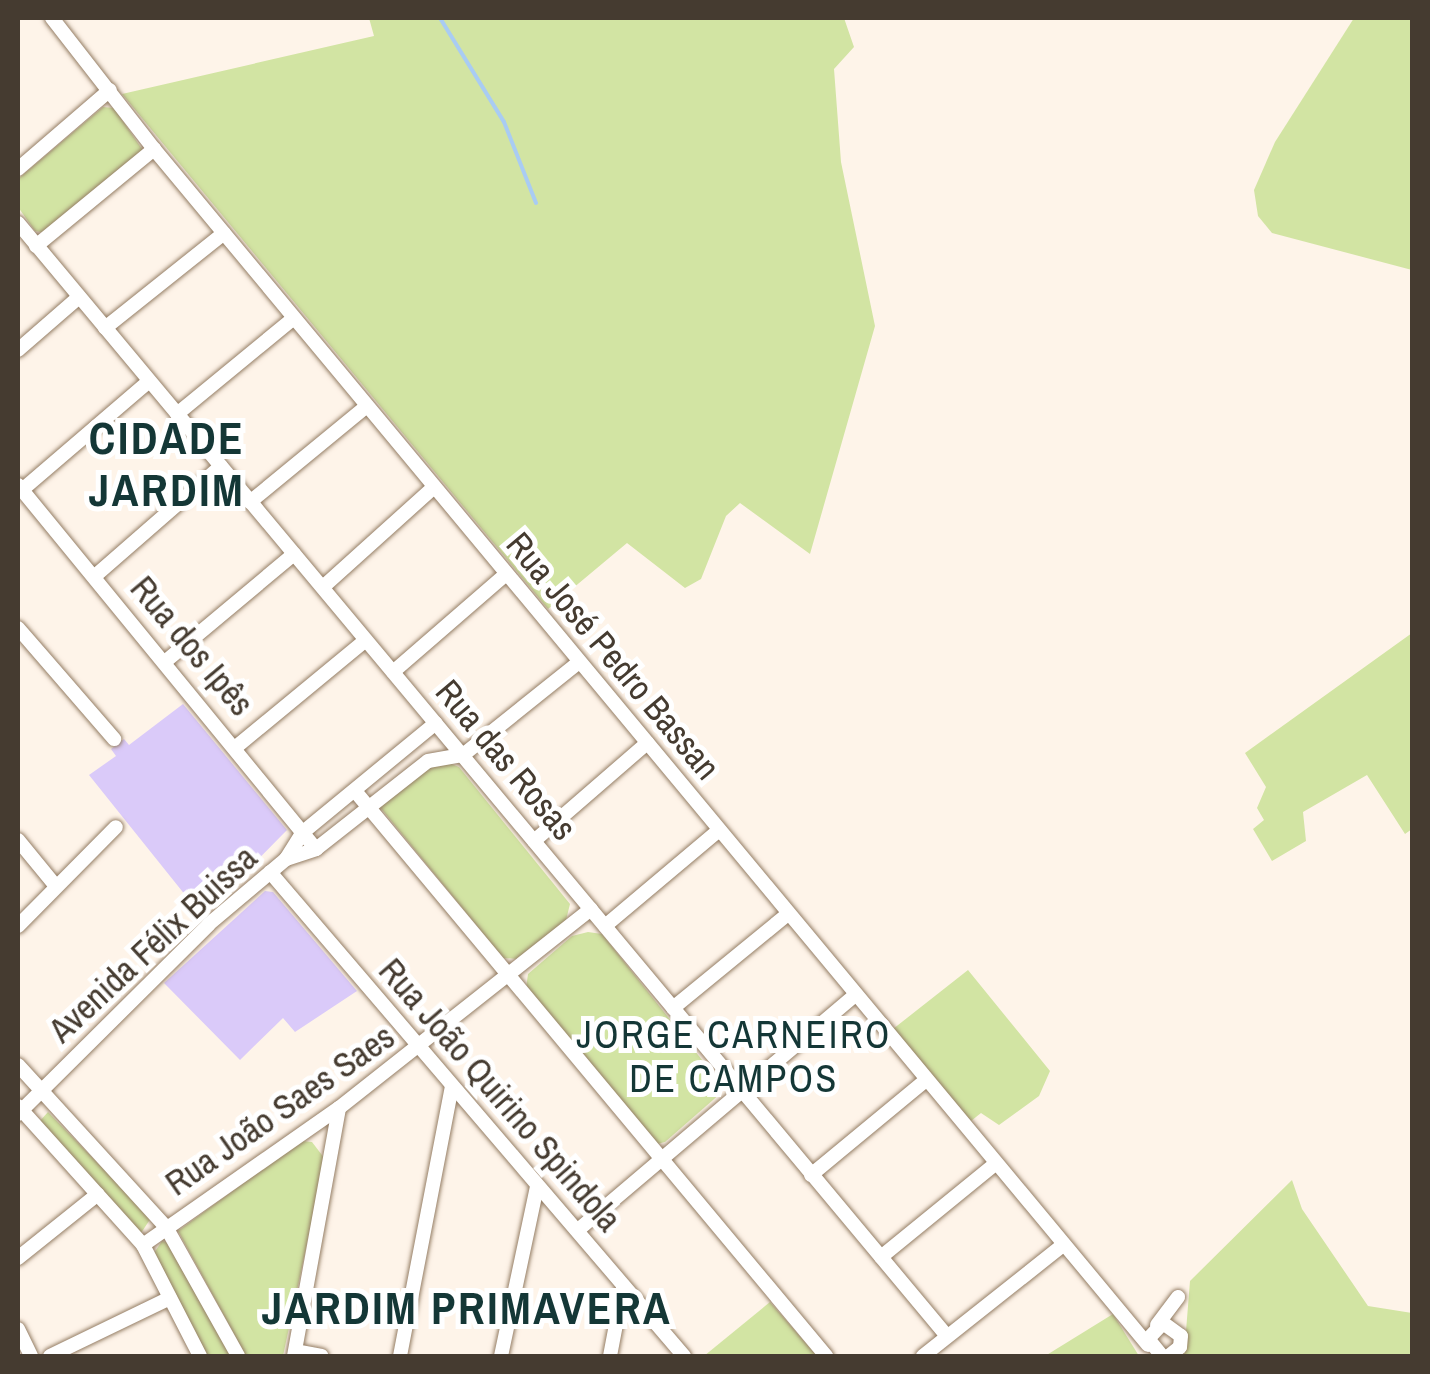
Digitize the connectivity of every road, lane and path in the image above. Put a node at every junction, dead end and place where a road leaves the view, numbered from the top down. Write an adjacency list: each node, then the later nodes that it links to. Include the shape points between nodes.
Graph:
1 (52, 18): 2 (street, Rua José Pedro Bassan)
2 (110, 90): 3 (street, Rua José Pedro Bassan); 4 (street)
3 (154, 149): 6 (street, Rua José Pedro Bassan); 7 (street)
4 (18, 169)
5 (18, 223): 7 (street, Rua das Rosas)
6 (224, 233): 9 (street, Rua José Pedro Bassan); 10 (street)
7 (36, 246): 8 (street, Rua das Rosas)
8 (80, 297): 10 (street, Rua das Rosas); 11 (street)
9 (294, 318): 13 (street, Rua José Pedro Bassan); 14 (street)
10 (105, 328): 12 (street, Rua das Rosas)
11 (18, 350)
12 (150, 381): 14 (street, Rua das Rosas); 17 (street)
13 (367, 406): 16 (street, Rua José Pedro Bassan); 18 (street)
14 (177, 414): 15 (street, Rua das Rosas)
15 (221, 466): 18 (street, Rua das Rosas); 21 (street)
16 (434, 486): 20 (street, Rua José Pedro Bassan); 22 (street)
17 (20, 487): 21 (street, Rua dos Ipês)
18 (250, 502): 19 (street, Rua das Rosas)
19 (294, 554): 22 (street, Rua das Rosas); 25 (street)
20 (506, 574): 26 (street, Rua José Pedro Bassan); 27 (street)
21 (96, 576): 25 (street, Rua dos Ipês)
22 (322, 587): 24 (street, Rua das Rosas)
23 (18, 628): 29 (street)
24 (366, 640): 27 (street, Rua das Rosas); 31 (street)
25 (166, 661): 31 (street, Rua dos Ipês)
26 (579, 662): 30 (street, Rua José Pedro Bassan); 32 (street)
27 (392, 672): 28 (street, Rua das Rosas)
28 (436, 723): 32 (street, Rua das Rosas); 33 (street, Avenida Félix Buissa)
29 (114, 739)
30 (647, 744): 36 (street, Rua José Pedro Bassan); 39 (street)
31 (236, 746): 37 (street, Rua dos Ipês)
32 (462, 756): 34 (street, Avenida Félix Buissa, via 428,761); 39 (street, Rua das Rosas)
33 (355, 791): 34 (street); 37 (street, Avenida Félix Buissa)
34 (369, 808): 40 (street, Avenida Félix Buissa); 48 (street)
35 (116, 827): 43 (street)
36 (719, 830): 45 (street, Rua José Pedro Bassan); 47 (street)
37 (302, 833): 40 (street, Rua dos Ipês); 41 (street, Avenida Félix Buissa)
38 (18, 840): 43 (street)
39 (534, 840): 44 (street, Rua das Rosas)
40 (316, 849): 41 (street, Avenida Félix Buissa)
41 (286, 859): 42 (street, Avenida Félix Buissa)
42 (270, 872): 51 (street, Rua João Quirino Spindola); 56 (street, Avenida Félix Buissa)
43 (56, 885): 46 (street)
44 (591, 909): 47 (street, Rua das Rosas); 48 (street, Rua João Saes Saes)
45 (788, 914): 49 (street, Rua José Pedro Bassan); 50 (street)
46 (18, 926)
47 (605, 926): 50 (street, Rua das Rosas)
48 (510, 978): 51 (street, Rua João Saes Saes); 59 (street)
49 (855, 995): 53 (street, Rua José Pedro Bassan); 55 (street)
50 (673, 1008): 55 (street, Rua das Rosas)
51 (418, 1048): 54 (street, Rua João Quirino Spindola); 57 (street, Rua João Saes Saes)
52 (18, 1065): 56 (street)
53 (926, 1080): 60 (street, Rua José Pedro Bassan); 61 (street)
54 (452, 1086): 62 (street, Rua João Quirino Spindola); 82 (street)
55 (743, 1091): 59 (street); 61 (street, Rua das Rosas)
56 (39, 1093): 58 (street, Avenida Félix Buissa); 64 (street)
57 (339, 1108): 64 (street, Rua João Saes Saes); 76 (street)
58 (19, 1110): 63 (street)
59 (659, 1160): 65 (street); 86 (street)
60 (995, 1164): 66 (street, Rua José Pedro Bassan); 68 (street)
61 (811, 1175): 68 (street, Rua das Rosas)
62 (537, 1188): 65 (street, Rua João Quirino Spindola); 83 (street)
63 (98, 1194): 67 (street); 69 (street)
64 (166, 1227): 67 (street, Rua João Saes Saes); 80 (street)
65 (578, 1230): 70 (street, Rua João Quirino Spindola)
66 (1062, 1245): 74 (street); 75 (street, Rua José Pedro Bassan)
67 (144, 1246): 71 (street)
68 (881, 1257): 74 (street, Rua das Rosas)
69 (18, 1258)
70 (623, 1288): 84 (street); 85 (street, Rua João Quirino Spindola)
71 (170, 1298): 78 (street); 79 (street)
72 (18, 1329): 77 (street)
73 (1178, 1330): 75 (street, Rua José Pedro Bassan); 75 (street, via 1182,1342); 75 (street, via 1178,1297)
74 (948, 1336): 87 (street)
75 (1160, 1349)
76 (295, 1354): 81 (street)
77 (32, 1356)
78 (50, 1356)
79 (200, 1356)
80 (238, 1356)
81 (322, 1356)
82 (400, 1356)
83 (500, 1356)
84 (610, 1356)
85 (684, 1356)
86 (826, 1356)
87 (923, 1356)

